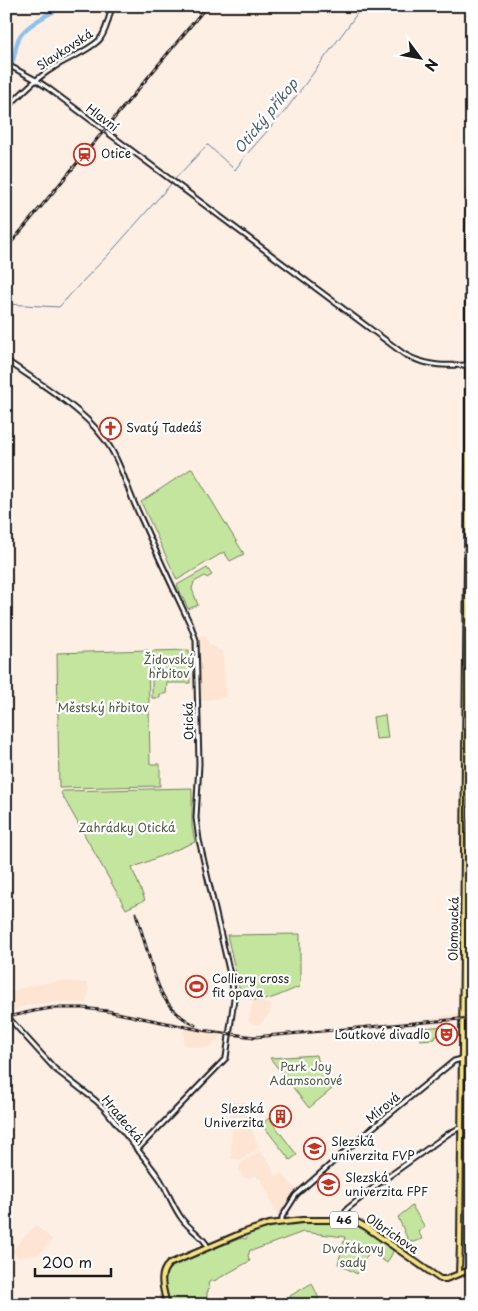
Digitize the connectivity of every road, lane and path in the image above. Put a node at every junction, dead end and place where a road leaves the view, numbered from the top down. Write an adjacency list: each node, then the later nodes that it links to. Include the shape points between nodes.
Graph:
1 (112, 6): 3 (street, Slavkovská, via 105,31 98,42)
2 (6, 64): 3 (street, Hlavní)
3 (36, 80): 4 (street, Slavkovská); 7 (street, Hlavní, via 404,354 429,365)
4 (6, 109)
5 (472, 166): 7 (main road, Olomoucká, via 468,208)
6 (6, 360): 11 (street, Otická, via 78,411 103,437 194,635 197,648 199,764 196,822 234,991 226,1058)
7 (468, 364): 9 (main road, Olomoucká)
8 (6, 1015): 11 (street, Hradecká, via 55,1069 103,1107)
9 (462, 1059): 10 (main road, Olomoucká); 13 (street, Mírová, via 447,1066 296,1196)
10 (461, 1127): 12 (street, via 378,1184 347,1209); 16 (main road, Olomoucká)
11 (137, 1150): 14 (street, Hradecká, via 160,1180 188,1227 204,1240)
12 (342, 1220): 13 (main road, Olbrichova / 46); 16 (main road, Olbrichova / 46, via 366,1227 438,1278)
13 (282, 1222): 14 (main road, Olbrichova / 46, via 242,1233)
14 (208, 1248): 17 (main road, Olbrichova, via 165,1268 162,1278)
15 (472, 1270): 16 (main road)
16 (458, 1274)
17 (167, 1305)

